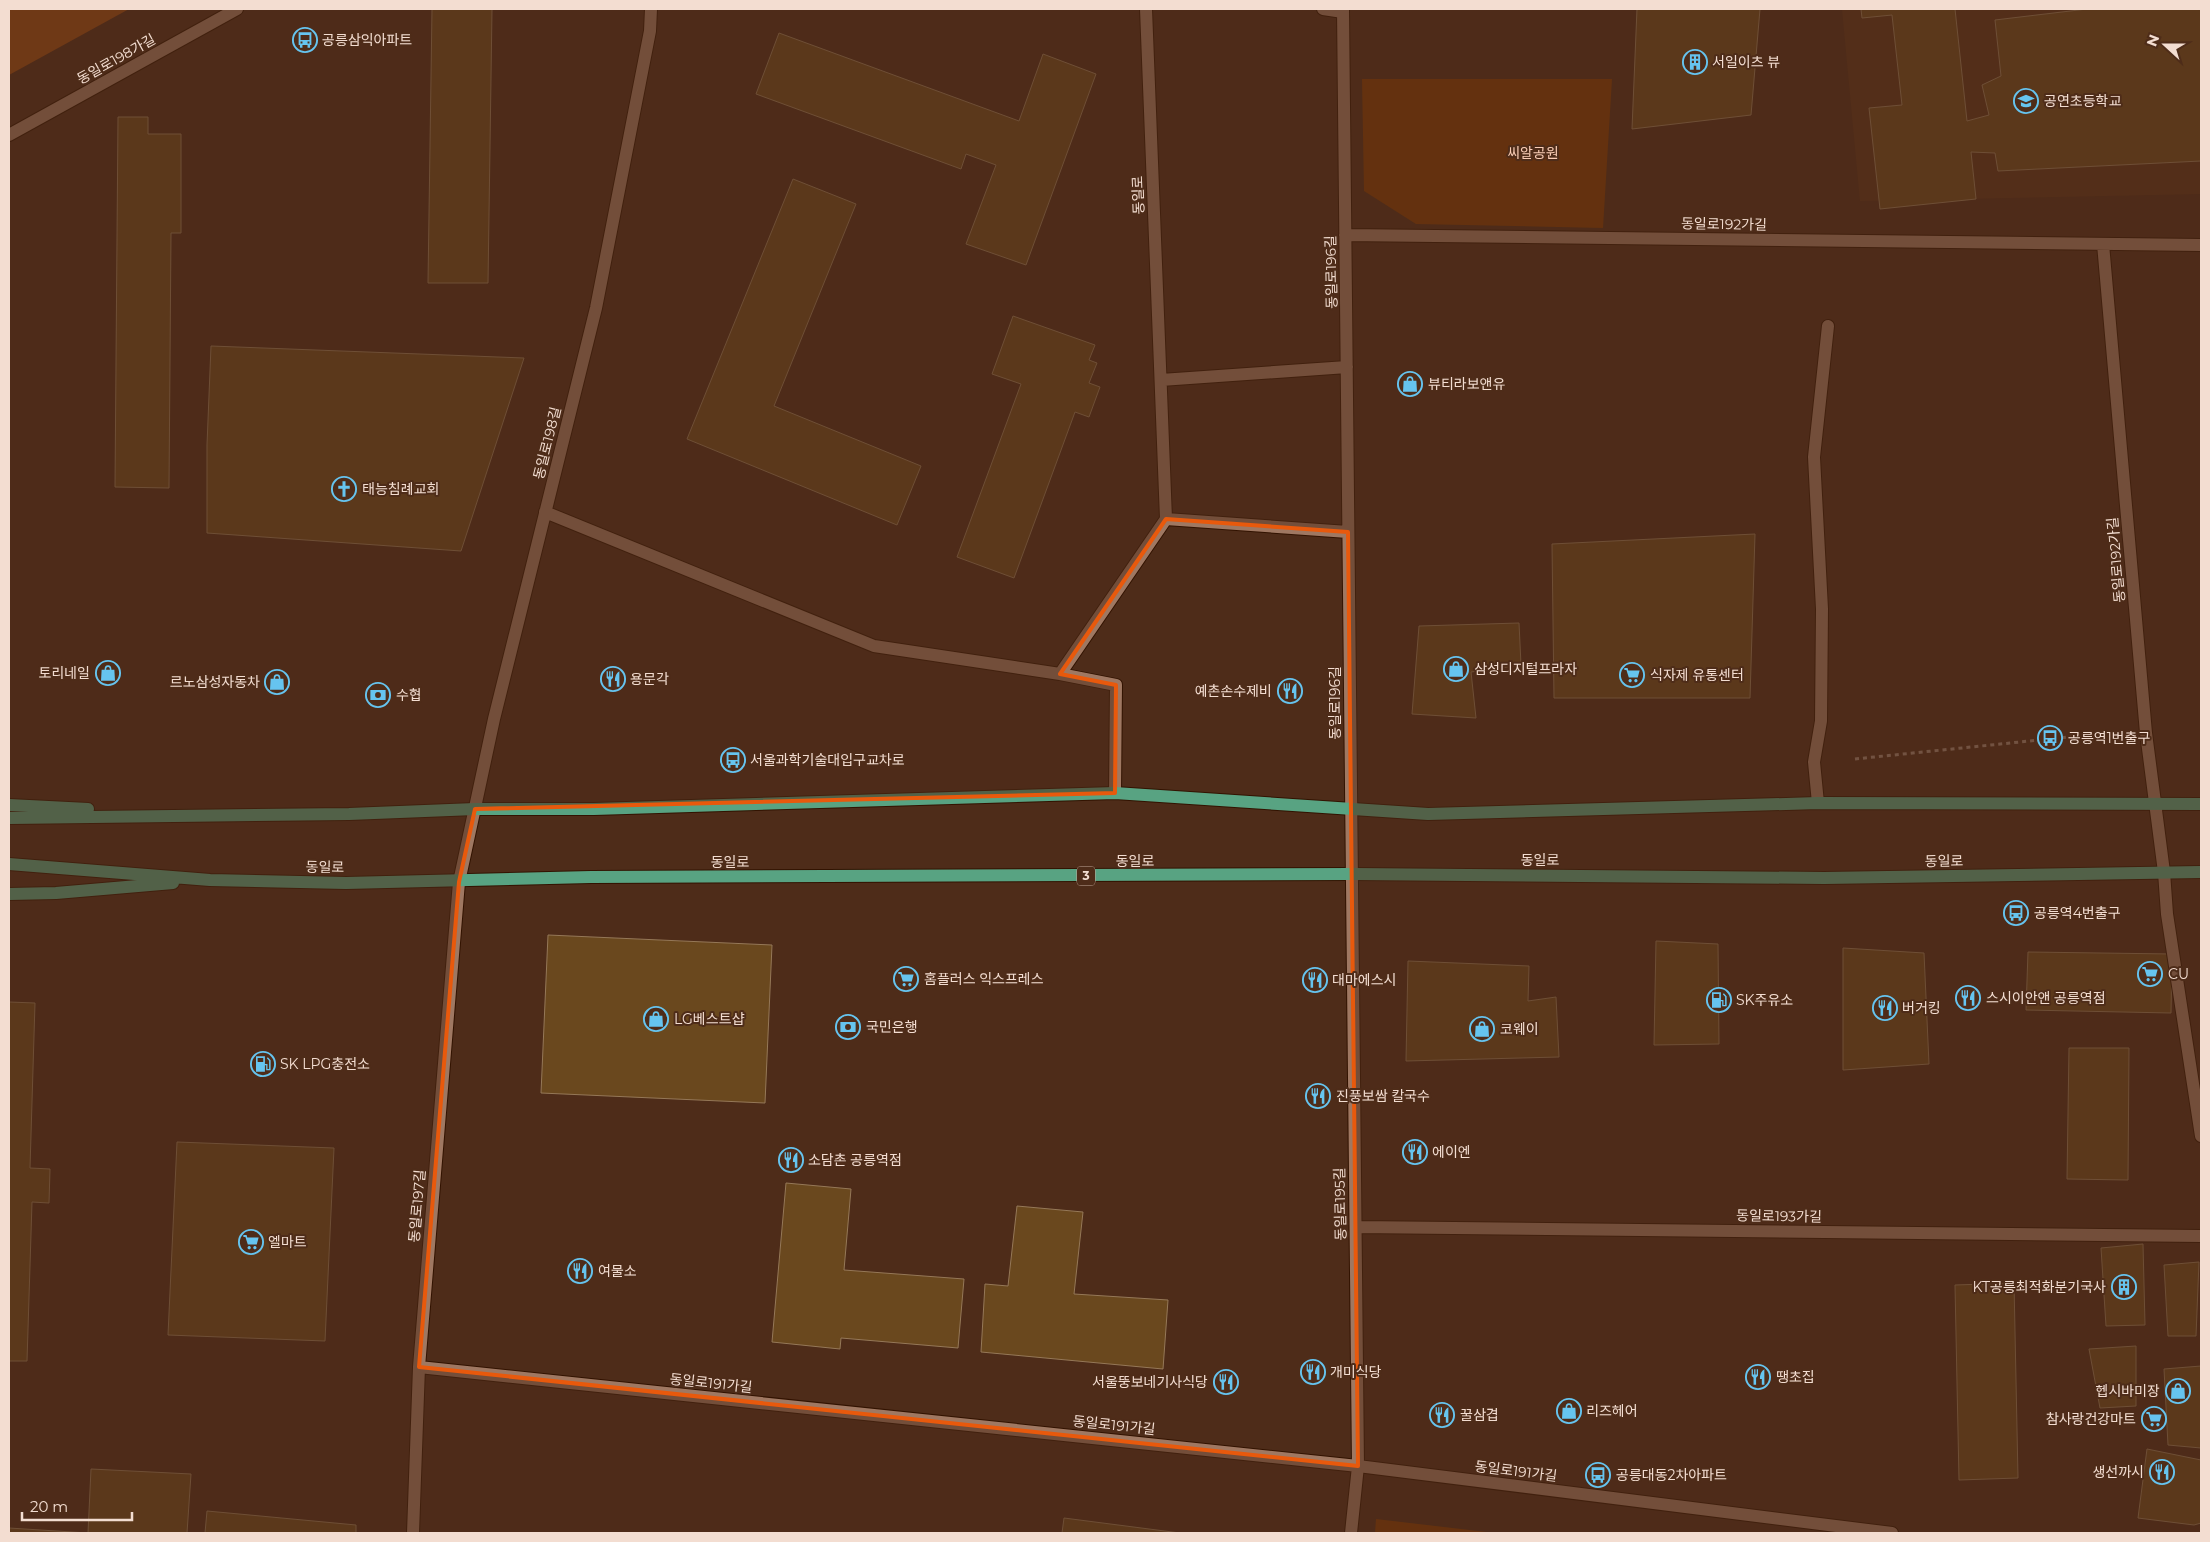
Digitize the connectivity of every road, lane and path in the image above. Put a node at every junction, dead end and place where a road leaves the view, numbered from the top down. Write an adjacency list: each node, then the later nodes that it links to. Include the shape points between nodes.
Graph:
1 (237, 9): 6 (street, 동일로198가길)
2 (651, 9): 13 (street, 동일로198길, via 650,31 596,308)
3 (1146, 9): 12 (street, 동일로)
4 (1323, 9): 5 (street, 동일로196길)
5 (1343, 10): 7 (street, 동일로196길)
6 (9, 135)
7 (1346, 235): 8 (street, 동일로192가길); 11 (street, 동일로196길)
8 (2103, 244): 9 (street, 동일로192가길); 23 (street, 동일로192가길)
9 (2201, 245)
10 (1828, 326): 20 (street, via 1814,457 1822,609 1821,721 1814,762)
11 (1347, 367): 12 (street); 15 (street, 동일로196길)
12 (1161, 380): 14 (street, 동일로)
13 (545, 512): 16 (street, via 874,646); 24 (street, 동일로198길)
14 (1166, 519): 15 (street); 16 (street)
15 (1348, 532): 25 (street, 동일로196길)
16 (1060, 674): 19 (street, via 1116,686)
17 (2078, 736): 18 (path)
18 (1855, 759)
19 (1116, 793): 24 (main road); 25 (main road)
20 (1818, 803): 23 (main road); 25 (main road, via 1428,814)
21 (2201, 804): 23 (main road)
22 (9, 805): 26 (main road)
23 (2155, 805): 29 (street, 동일로192가길)
24 (475, 809): 26 (main road); 33 (street, 동일로198길)
25 (1350, 810): 31 (street, 동일로196길)
26 (205, 816): 27 (main road)
27 (9, 818)
28 (9, 864): 32 (main road, 동일로 / 3)
29 (2164, 872): 30 (main road, 동일로 / 3); 31 (main road, 동일로 / 3, via 1824,878); 35 (street, 동일로192가길, via 2167,914)
30 (2201, 872)
31 (1353, 874): 33 (main road, 동일로 / 3, via 601,877); 36 (street, 동일로195길)
32 (210, 880): 33 (main road, 동일로 / 3); 34 (main road, via 56,894)
33 (459, 882): 38 (street, 동일로197길)
34 (9, 894)
35 (2201, 1136)
36 (1356, 1227): 37 (street, 동일로193가길); 39 (street, 동일로195길)
37 (2201, 1236)
38 (419, 1367): 39 (street, 동일로191가길); 41 (street, 동일로197길)
39 (1358, 1466): 40 (street, 동일로191가길); 42 (street, 동일로195길)
40 (1804, 1528): 43 (street, 동일로191가길)
41 (413, 1533)
42 (1351, 1533)
43 (1892, 1533)

